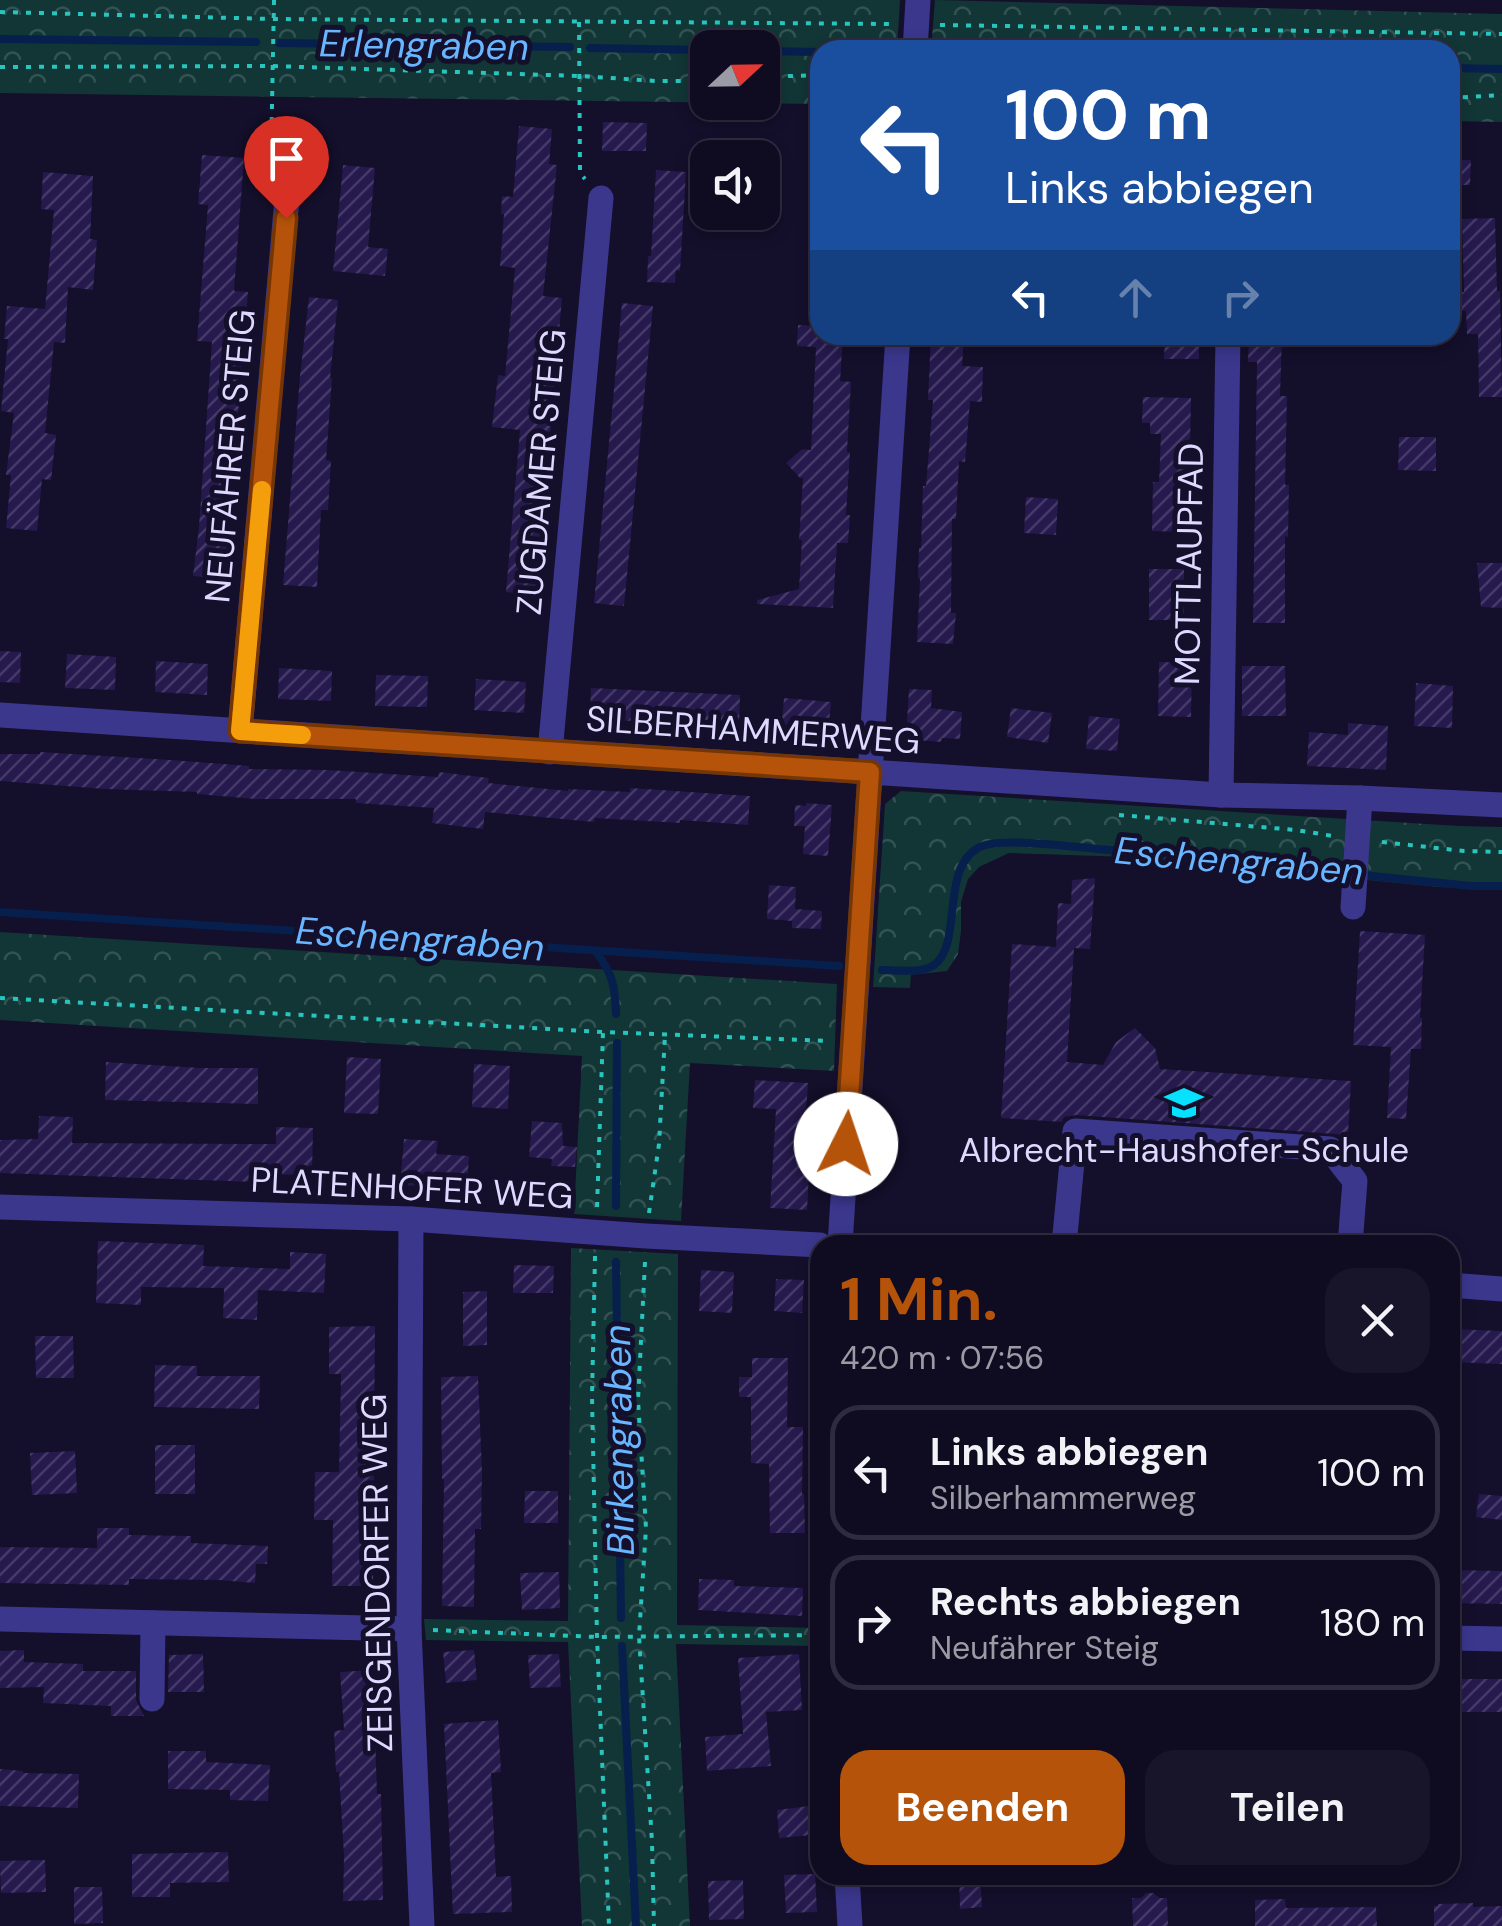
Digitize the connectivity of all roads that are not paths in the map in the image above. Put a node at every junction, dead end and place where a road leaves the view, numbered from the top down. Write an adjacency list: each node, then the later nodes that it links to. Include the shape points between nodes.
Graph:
1 (288, 187): 6 (street, NEUFÄHRER STEIG)
2 (601, 198): 7 (street, ZUGDAMER STEIG)
3 (897, 345): 8 (street)
4 (1228, 345): 9 (street, MOTTLAUPFAD)
5 (0, 715): 6 (street, SILBERHAMMERWEG)
6 (240, 731): 7 (street, SILBERHAMMERWEG)
7 (550, 752): 8 (street, SILBERHAMMERWEG)
8 (870, 772): 9 (street, SILBERHAMMERWEG); 15 (street)
9 (1221, 794): 10 (street, SILBERHAMMERWEG)
10 (1360, 798): 11 (street, SILBERHAMMERWEG); 12 (street)
11 (1502, 806)
12 (1354, 901)
13 (0, 1208): 14 (street, PLATENHOFER WEG)
14 (411, 1219): 18 (street, PLATENHOFER WEG); 23 (street, ZEISGENDORFER WEG)
15 (841, 1235)
16 (1065, 1235): 17 (street, via 1075,1131 1330,1149 1355,1181)
17 (1351, 1235)
18 (810, 1244)
19 (1460, 1286): 20 (street)
20 (1502, 1289)
21 (0, 1619): 22 (street)
22 (153, 1623): 23 (street); 26 (street)
23 (408, 1630): 28 (street, ZEISGENDORFER WEG)
24 (1460, 1638): 25 (street)
25 (1502, 1639)
26 (152, 1699)
27 (848, 1885): 29 (street)
28 (422, 1926)
29 (850, 1926)

